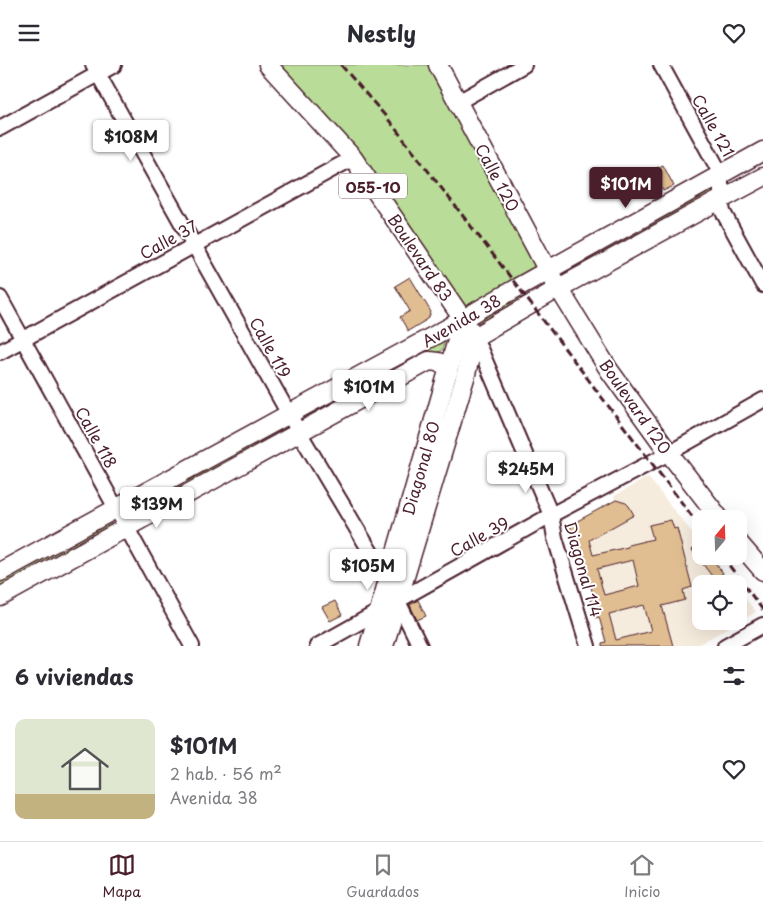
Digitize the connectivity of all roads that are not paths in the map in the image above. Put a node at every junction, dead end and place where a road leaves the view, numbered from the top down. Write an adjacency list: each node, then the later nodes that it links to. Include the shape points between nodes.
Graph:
1 (114, 65): 6 (street)
2 (268, 65): 10 (main road, Boulevard 83 / 055-10)
3 (438, 65): 7 (main road, Calle 120)
4 (524, 65): 7 (street)
5 (661, 65): 11 (street, Calle 121)
6 (95, 69): 8 (street); 14 (street, Calle 119)
7 (458, 102): 15 (main road, Calle 120)
8 (0, 128)
9 (763, 151): 11 (main road, Avenida 38)
10 (353, 158): 14 (street, Calle 37); 19 (main road, Boulevard 83 / 055-10)
11 (721, 175): 13 (street, Calle 121); 15 (main road, Avenida 38)
12 (763, 177): 13 (main road, Avenida 38)
13 (721, 200): 16 (street, Calle 121, via 723,211); 17 (main road, Avenida 38)
14 (194, 245): 21 (street, Calle 37); 25 (street, Calle 119)
15 (548, 271): 17 (main road, Calle 120); 19 (main road, Avenida 38)
16 (763, 285)
17 (559, 289): 20 (main road, Avenida 38); 27 (main road, Boulevard 120, via 609,370)
18 (0, 298): 21 (street, Calle 118)
19 (463, 319): 20 (main road, Boulevard 83); 23 (main road, Diagonal 80); 25 (main road, Avenida 38)
20 (475, 337): 30 (street, Diagonal 114); 37 (main road, Diagonal 80)
21 (23, 339): 22 (street, Calle 37); 28 (street, Calle 118)
22 (0, 352)
23 (448, 373): 26 (main road, Avenida 38, via 446,365 429,361); 35 (main road, Diagonal 80)
24 (763, 400): 27 (street, Calle 39)
25 (289, 414): 26 (street, Calle 119); 28 (main road, Avenida 38)
26 (299, 432): 31 (main road, Avenida 38); 35 (street, Calle 119)
27 (669, 453): 29 (main road, Boulevard 120); 30 (street, Calle 39)
28 (116, 509): 31 (street, Calle 118); 34 (main road, Avenida 38)
29 (713, 510)
30 (551, 515): 37 (street, Calle 39); 45 (street, Diagonal 114, via 555,539)
31 (126, 527): 36 (main road, Avenida 38); 40 (street, Calle 118)
32 (748, 554): 33 (main road)
33 (763, 571)
34 (0, 572)
35 (388, 581): 37 (street, Calle 119); 38 (main road, Diagonal 80)
36 (0, 597)
37 (398, 601): 38 (street, Calle 39); 43 (main road, Diagonal 80); 44 (street, Calle 119)
38 (379, 611): 41 (street, Calle 39); 42 (main road, Diagonal 80)
39 (763, 625): 46 (street)
40 (192, 646)
41 (317, 646)
42 (369, 646)
43 (384, 646)
44 (420, 646)
45 (588, 646)
46 (725, 646)

